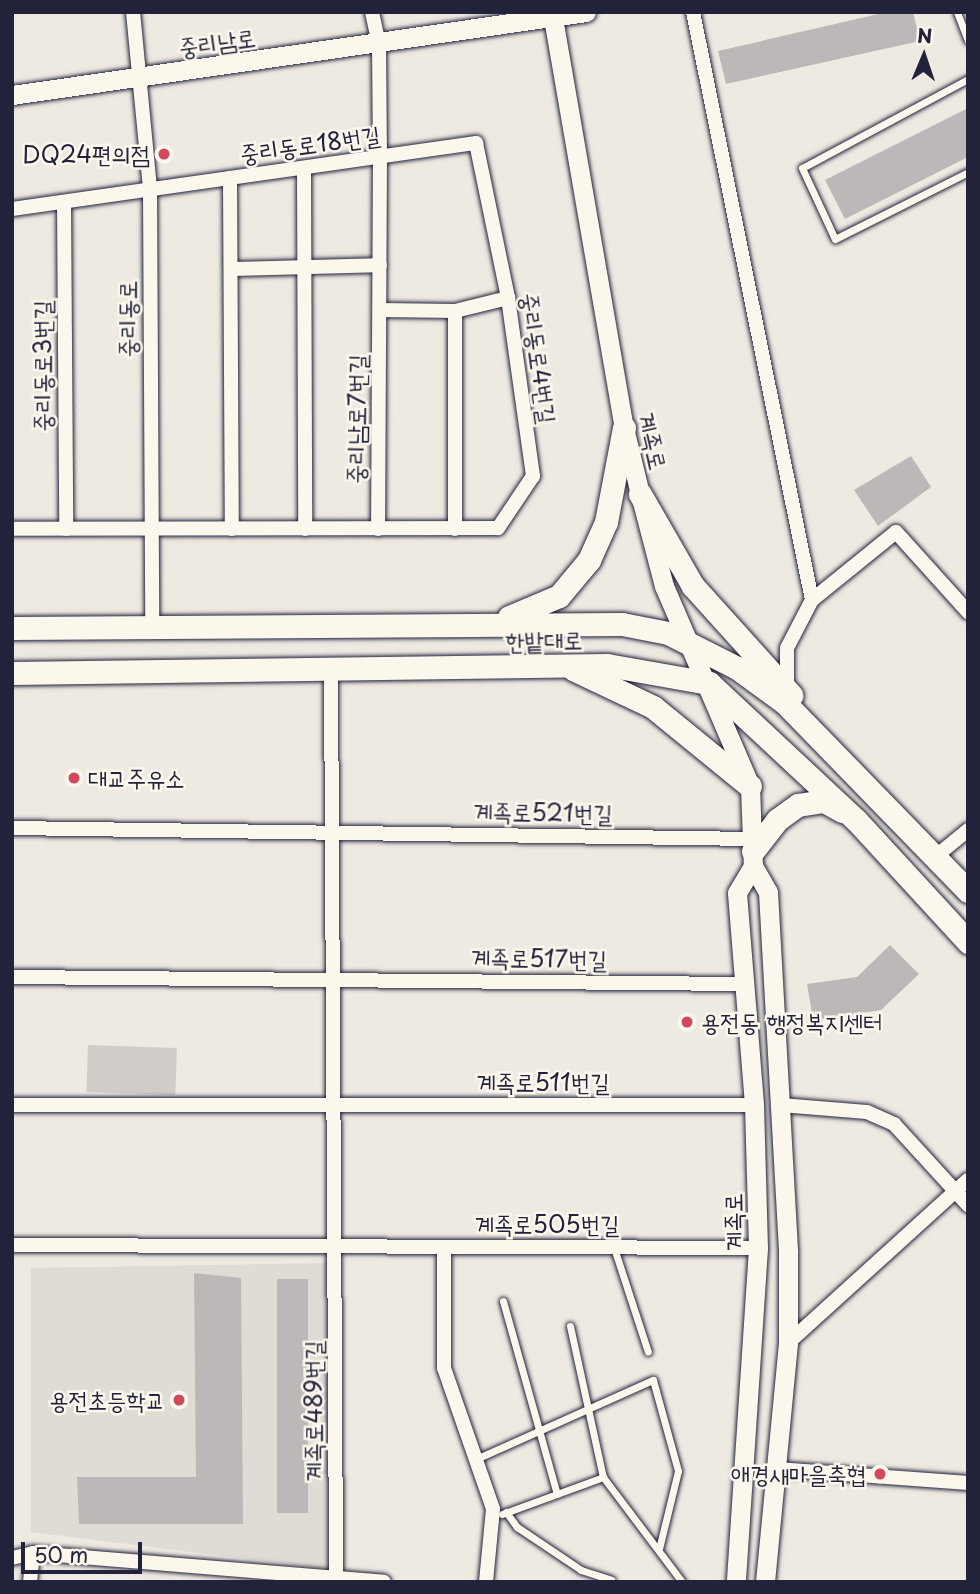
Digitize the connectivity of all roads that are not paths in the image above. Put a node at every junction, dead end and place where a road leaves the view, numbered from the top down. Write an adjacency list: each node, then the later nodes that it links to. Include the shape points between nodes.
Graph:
1 (133, 12): 9 (street, 중리동로)
2 (372, 12): 8 (street, 중리남로7번길)
3 (586, 12): 6 (main road, 중리남로)
4 (693, 12): 35 (street)
5 (957, 12): 7 (lane)
6 (553, 15): 8 (main road, 중리남로); 26 (main road, 계족로)
7 (968, 40)
8 (379, 44): 9 (main road, 중리남로); 13 (street, 중리남로7번길)
9 (142, 77): 11 (main road, 중리남로); 17 (street, 중리동로)
10 (968, 79): 15 (lane, via 803,168 835,239)
11 (12, 95)
12 (476, 143): 13 (street, 중리동로18번길); 23 (street, 중리동로4번길)
13 (380, 157): 14 (street, 중리동로18번길); 21 (street, 중리남로7번길)
14 (304, 168): 16 (street, 중리동로18번길); 20 (street)
15 (968, 173)
16 (230, 178): 17 (street, 중리동로18번길); 22 (street)
17 (150, 190): 18 (street, 중리동로18번길); 34 (street, 중리동로)
18 (64, 202): 19 (street, 중리동로18번길); 30 (street, 중리동로3번길)
19 (12, 209)
20 (304, 265): 21 (street); 22 (street); 32 (street)
21 (380, 265): 24 (street, 중리남로7번길)
22 (231, 268): 31 (street)
23 (508, 298): 25 (street); 28 (street, 중리동로4번길, via 533,476 498,528)
24 (380, 310): 25 (street); 33 (street, 중리남로7번길)
25 (455, 311): 28 (street)
26 (624, 428): 27 (main road, 계족로); 37 (main road, via 606,522 589,560 559,596 528,613)
27 (640, 494): 40 (main road, 계족로, via 664,586); 45 (main road, via 693,586)
28 (456, 528): 33 (street, 중리동로4번길)
29 (12, 529): 30 (street)
30 (66, 529): 34 (street)
31 (232, 529): 32 (street, 중리동로4번길); 34 (street, 중리동로4번길)
32 (305, 529): 33 (street, 중리동로4번길)
33 (378, 529)
34 (149, 530): 38 (street, 중리동로)
35 (812, 600): 36 (street, via 896,532); 45 (street, via 787,648)
36 (968, 612)
37 (429, 624): 38 (main road, 한밭대로); 40 (main road, 한밭대로, via 622,624)
38 (152, 626): 39 (main road, 한밭대로)
39 (12, 628)
40 (690, 643): 44 (main road, 계족로); 46 (main road, 한밭대로, via 785,703)
41 (567, 666): 42 (main road, 한밭대로); 44 (main road, 한밭대로, via 626,666); 47 (main road, via 653,707)
42 (331, 670): 43 (main road, 한밭대로); 50 (street)
43 (12, 673)
44 (709, 683): 47 (main road, 계족로); 48 (main road)
45 (787, 691): 46 (main road, via 820,727)
46 (831, 751): 53 (main road, 한밭대로)
47 (750, 786): 52 (main road, 계족로)
48 (856, 820): 52 (main road, via 824,801 798,806 777,820); 55 (main road)
49 (12, 828): 50 (street, 계족로521번길)
50 (331, 830): 52 (street, 계족로521번길); 57 (street)
51 (968, 830): 53 (street)
52 (753, 852): 58 (main road, 계족로, via 737,893); 62 (main road, 계족로, via 768,892)
53 (935, 857): 54 (main road, 한밭대로)
54 (968, 891)
55 (968, 942)
56 (12, 977): 57 (street, 계족로517번길)
57 (333, 979): 58 (street, 계족로517번길); 60 (street)
58 (744, 984): 61 (main road, 계족로)
59 (12, 1105): 60 (street, 계족로511번길)
60 (333, 1105): 61 (street, 계족로511번길); 67 (street)
61 (754, 1105): 70 (main road, 계족로)
62 (781, 1105): 64 (street, via 867,1112 894,1124); 73 (main road, 계족로)
63 (968, 1180): 64 (street)
64 (955, 1191): 65 (street); 73 (street)
65 (968, 1205)
66 (12, 1245): 67 (street, 계족로505번길)
67 (335, 1247): 68 (street, 계족로505번길); 87 (street, 계족로489번길)
68 (444, 1247): 69 (street, 계족로505번길); 77 (street, via 444,1367)
69 (614, 1247): 70 (street, 계족로505번길); 74 (lane)
70 (758, 1248): 93 (main road, 계족로)
71 (503, 1301): 76 (lane)
72 (570, 1326): 75 (lane)
73 (788, 1343): 78 (main road, 계족로)
74 (648, 1352)
75 (588, 1409): 76 (lane); 79 (lane); 83 (lane, via 653,1380 678,1471)
76 (539, 1431): 77 (lane); 81 (lane)
77 (476, 1460): 82 (street)
78 (777, 1469): 80 (street); 94 (main road, 계족로)
79 (603, 1477): 81 (lane); 83 (lane)
80 (968, 1483)
81 (556, 1494): 82 (lane)
82 (499, 1515): 88 (lane, via 581,1570); 91 (street)
83 (659, 1549): 92 (lane)
84 (33, 1553): 85 (street); 86 (street); 89 (street)
85 (12, 1558)
86 (265, 1576): 87 (street)
87 (336, 1576): 90 (street)
88 (611, 1580)
89 (30, 1582)
90 (384, 1582)
91 (486, 1582)
92 (682, 1582)
93 (736, 1582)
94 (765, 1582)

